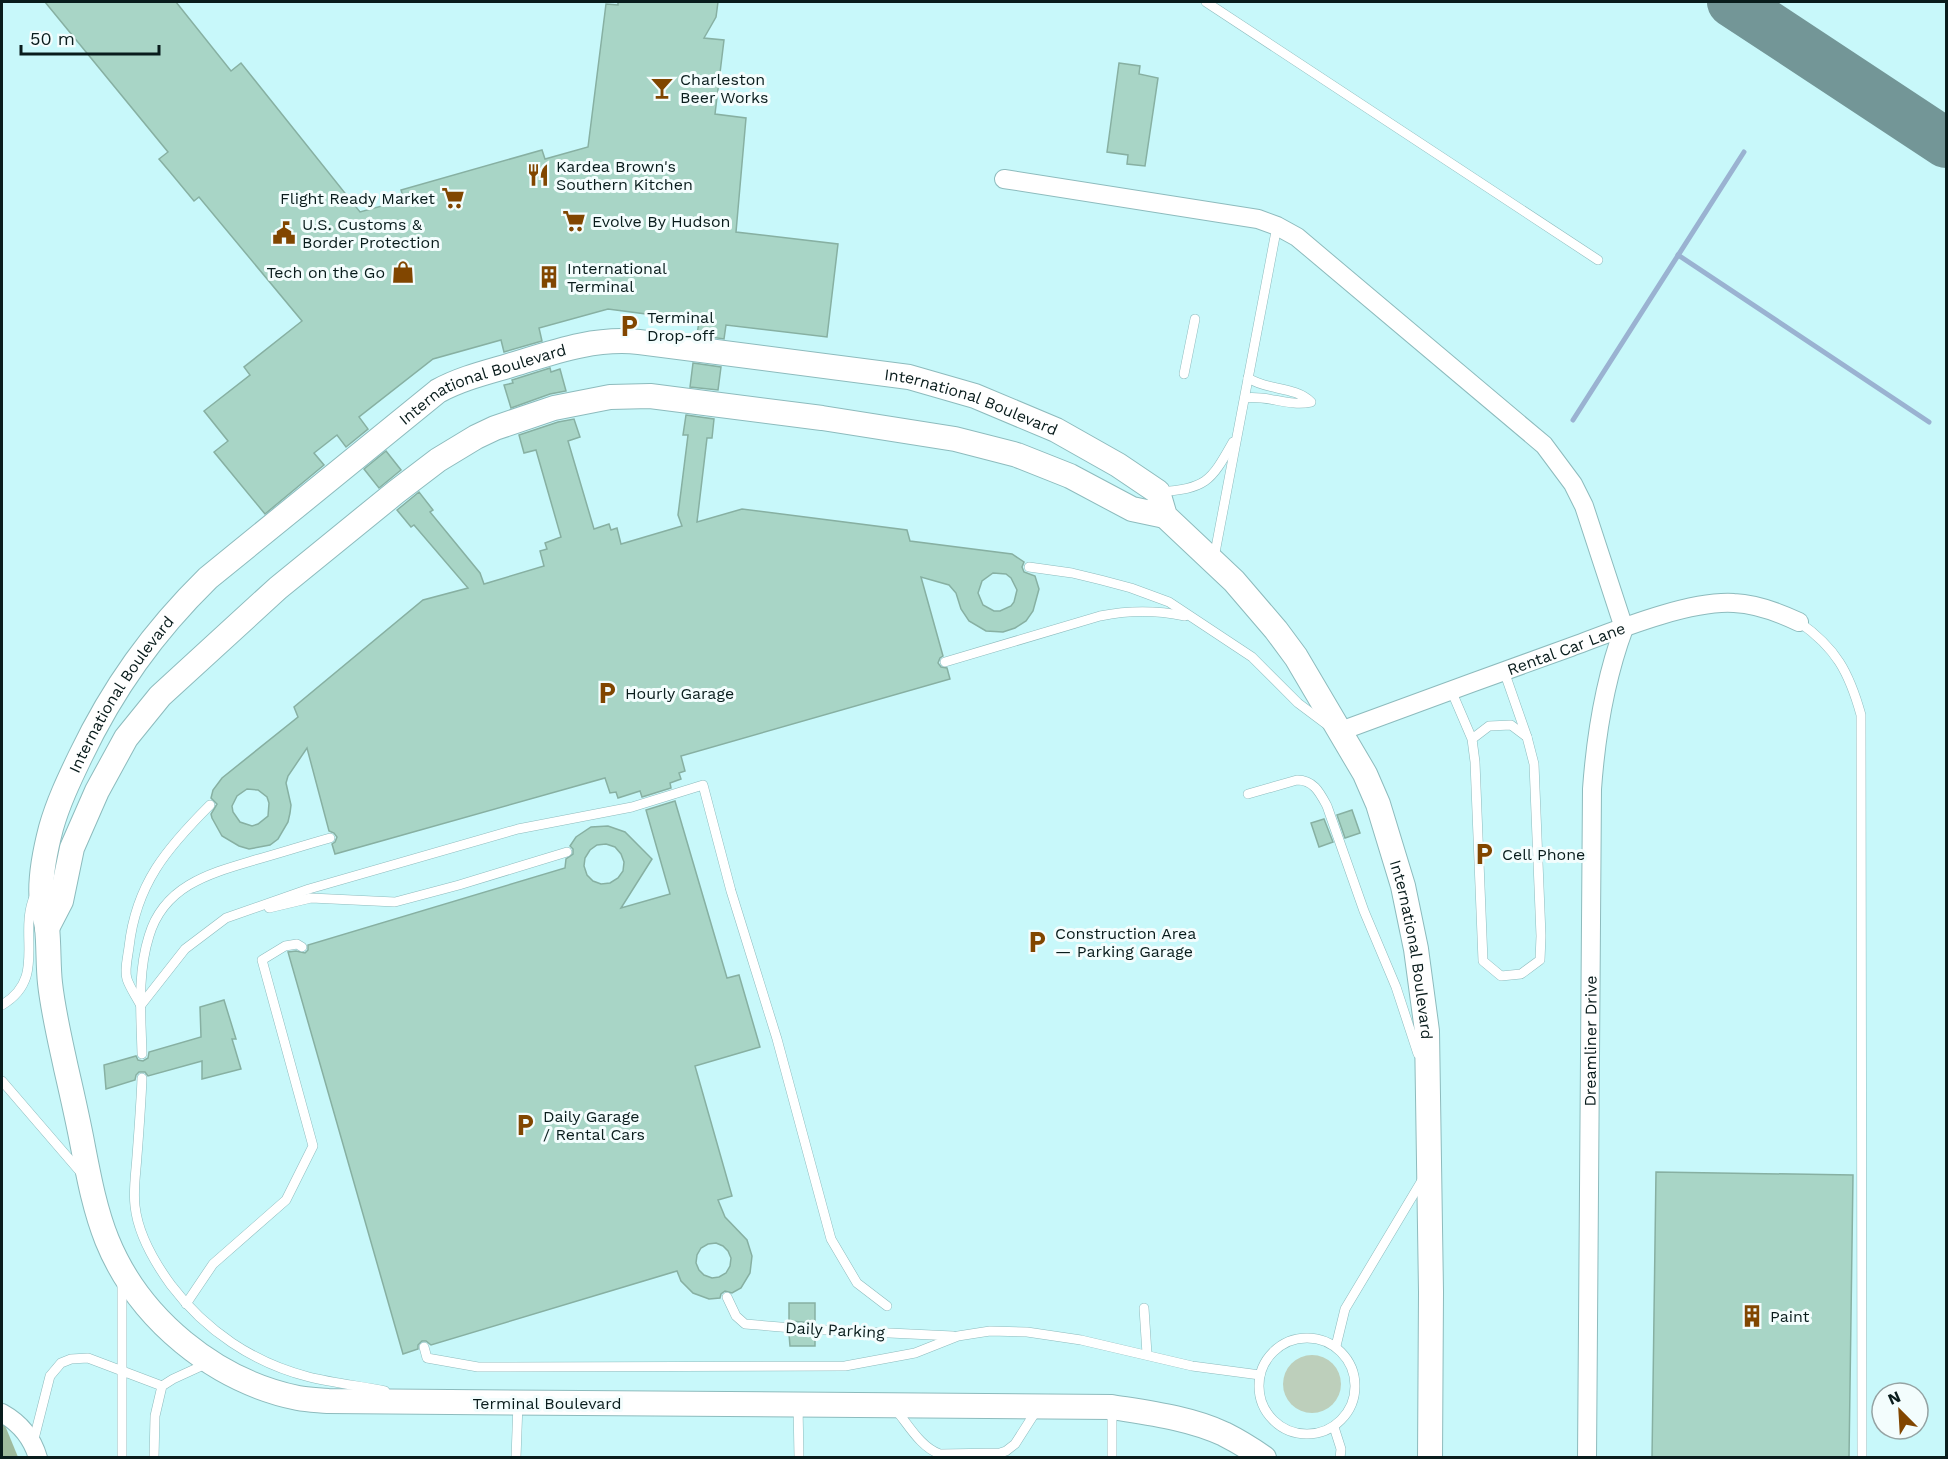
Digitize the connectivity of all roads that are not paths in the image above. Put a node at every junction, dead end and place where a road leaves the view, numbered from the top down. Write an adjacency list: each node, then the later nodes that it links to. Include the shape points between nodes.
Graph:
1 (1206, 2): 4 (lane)
2 (1004, 179): 3 (street, via 1258,219)
3 (1277, 226): 7 (lane); 16 (street, via 1310,248 1549,452 1584,506)
4 (1598, 260)
5 (1196, 319): 6 (lane)
6 (1184, 374)
7 (1248, 378): 8 (lane); 8 (lane, via 1262,385 1303,393 1311,402 1299,405 1259,396)
8 (1245, 398): 9 (lane)
9 (1237, 435): 10 (lane, via 1210,478 1189,489); 12 (lane)
10 (1158, 492): 11 (main road); 27 (main road, International Boulevard, via 1085,445 1030,418 975,396 892,374 611,340 555,351 459,381 430,397 223,565 165,622 119,684 84,747 57,810)
11 (1165, 516): 12 (main road, International Boulevard); 29 (main road, International Boulevard, via 1132,509 1070,476 1017,455 955,439 778,412 650,396 610,397 554,408 495,428 447,454 396,492 278,588 160,696 126,738 97,791 72,848 61,901)
12 (1214, 560): 20 (main road, International Boulevard, via 1296,657)
13 (1029, 567): 14 (lane, via 1131,588 1169,603)
14 (1190, 618): 17 (lane, via 1164,612 1123,611); 20 (lane, via 1252,657 1298,703)
15 (1799, 622): 16 (street, Rental Car Lane, via 1775,610 1733,603 1682,610); 70 (lane, via 1834,652 1846,672 1861,715)
16 (1624, 628): 18 (street, Rental Car Lane); 69 (street, Dreamliner Drive, via 1608,677 1592,789)
17 (945, 662)
18 (1504, 671): 19 (street, Rental Car Lane); 21 (lane)
19 (1451, 690): 20 (street, Rental Car Lane); 22 (lane)
20 (1338, 732): 36 (main road, International Boulevard, via 1365,774 1378,804 1403,886 1423,994)
21 (1527, 737): 22 (lane, via 1511,725 1489,726); 22 (lane, via 1534,764 1540,960 1521,974 1501,976 1483,961)
22 (1472, 739)
23 (1248, 794): 36 (lane, via 1305,780 1328,806)
24 (210, 805): 32 (lane, via 167,850 143,891 130,935 126,977)
25 (330, 838): 32 (lane, via 208,874 174,897 158,915 148,937)
26 (567, 852): 28 (lane, via 395,902 311,898)
27 (43, 876): 29 (main road, International Boulevard, via 41,902); 31 (lane, via 29,907 26,976 15,996)
28 (226, 918): 32 (lane, via 185,949); 42 (lane, via 309,889 518,829 633,807 704,785 831,1239 857,1283)
29 (47, 928): 38 (main road, International Boulevard, via 55,1012)
30 (302, 947): 41 (lane, via 285,946 262,960 313,1146 286,1200 213,1264)
31 (2, 1005)
32 (141, 1005): 33 (lane)
33 (142, 1054)
34 (142, 1078): 41 (lane, via 135,1210 163,1274)
35 (2, 1081): 38 (lane)
36 (1428, 1081): 37 (main road, International Boulevard)
37 (1429, 1167): 45 (lane, via 1345,1309); 68 (main road, International Boulevard)
38 (90, 1184): 39 (main road, Terminal Boulevard, via 107,1240)
39 (122, 1270): 48 (main road, Terminal Boulevard, via 163,1324); 49 (lane)
40 (727, 1297): 44 (lane, Daily Parking, via 736,1316 745,1324)
41 (186, 1304): 52 (lane, via 225,1338 268,1362 310,1377)
42 (887, 1306)
43 (1144, 1308): 47 (lane)
44 (958, 1336): 46 (lane, via 915,1353 845,1366 478,1367 428,1358); 47 (lane, via 990,1331 1027,1332)
45 (1336, 1346): 50 (lane, via 1305,1337 1288,1341 1275,1349); 59 (lane, via 1354,1373 1355,1390 1351,1405)
46 (424, 1347)
47 (1146, 1354): 50 (lane, via 1192,1366)
48 (210, 1362): 51 (lane); 52 (main road, Terminal Boulevard, via 243,1380 298,1398 353,1403)
49 (122, 1372): 51 (lane); 60 (lane, via 88,1358 61,1363 50,1376); 61 (lane)
50 (1260, 1375): 59 (lane, via 1258,1391 1271,1419 1298,1433)
51 (162, 1386): 62 (lane, via 155,1416)
52 (438, 1403): 53 (main road, Terminal Boulevard)
53 (518, 1403): 54 (main road, Terminal Boulevard); 63 (lane)
54 (798, 1405): 55 (main road, Terminal Boulevard); 64 (lane)
55 (892, 1405): 56 (main road, Terminal Boulevard); 56 (lane, via 924,1444 940,1454 1006,1451)
56 (1039, 1407): 57 (main road, Terminal Boulevard)
57 (1112, 1407): 65 (lane); 66 (main road, via 1206,1427)
58 (2, 1413): 60 (street, via 19,1425)
59 (1334, 1427): 67 (lane)
60 (35, 1450)
61 (122, 1458)
62 (154, 1458)
63 (516, 1458)
64 (799, 1458)
65 (1112, 1458)
66 (1264, 1458)
67 (1340, 1458)
68 (1430, 1458)
69 (1587, 1458)
70 (1862, 1458)

